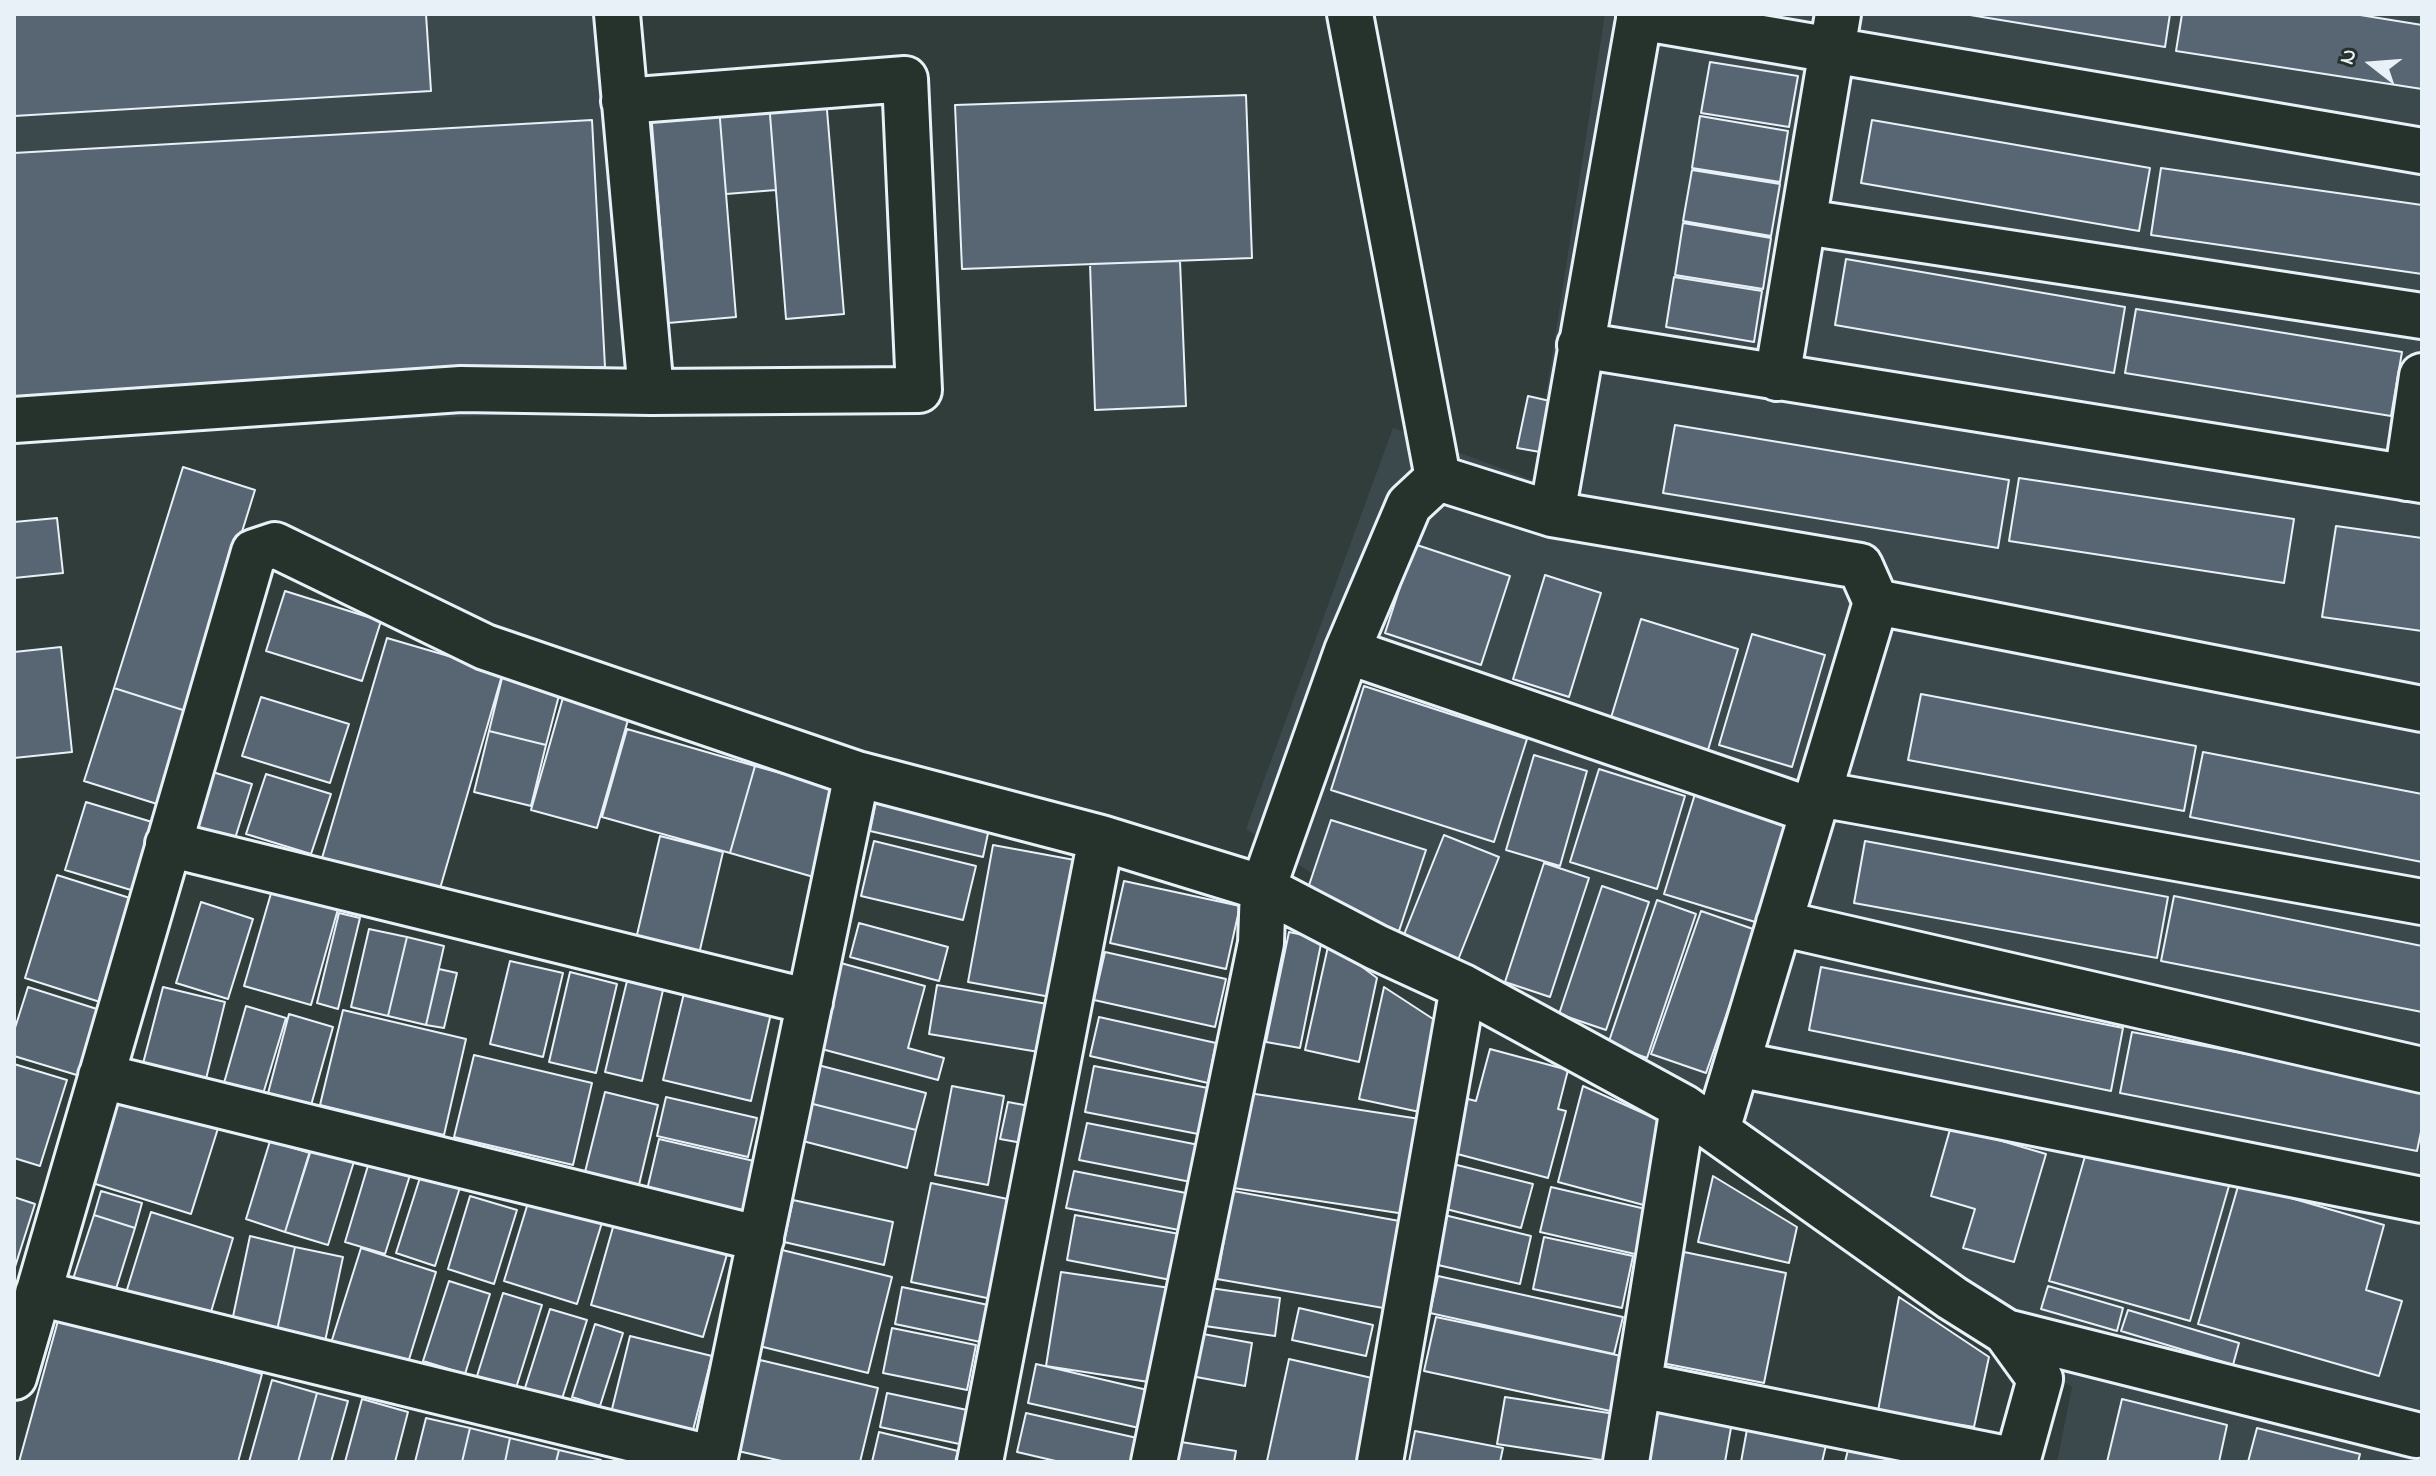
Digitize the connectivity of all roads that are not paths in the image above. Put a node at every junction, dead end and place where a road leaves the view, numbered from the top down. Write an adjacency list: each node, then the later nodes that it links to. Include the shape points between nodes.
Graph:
1 (617, 14): 5 (street)
2 (1350, 14): 14 (street)
3 (1639, 16): 4 (street); 9 (street)
4 (1836, 32): 6 (street); 7 (street)
5 (624, 101): 12 (street); 12 (street, via 905,79 919,390)
6 (2422, 151)
7 (1805, 222): 8 (street); 11 (street)
8 (2422, 316)
9 (1580, 345): 11 (street); 16 (street)
10 (2422, 376): 15 (street)
11 (1777, 378): 15 (street)
12 (651, 392): 13 (street, via 461,389)
13 (14, 420)
14 (1438, 478): 16 (street); 18 (street, via 1409,505)
15 (2415, 479)
16 (1552, 514): 17 (street, via 1860,566)
17 (1876, 602): 19 (street); 21 (street)
18 (1347, 651): 21 (street); 24 (street)
19 (2422, 709)
20 (857, 774): 22 (street); 23 (street, via 485,647 275,545 254,552); 28 (street)
21 (1816, 803): 25 (street); 26 (street)
22 (1101, 838): 24 (street); 41 (street)
23 (168, 844): 28 (street); 31 (street)
24 (1263, 888): 27 (street); 42 (street, via 1261,943)
25 (2422, 902)
26 (1779, 923): 29 (street); 30 (street)
27 (1463, 987): 32 (street); 43 (street)
28 (810, 1002): 34 (street)
29 (1737, 1064): 32 (street); 33 (street)
30 (2422, 1070)
31 (101, 1076): 34 (street); 35 (street)
32 (1700, 1118): 36 (street); 38 (street)
33 (2422, 1200)
34 (761, 1239): 40 (street)
35 (38, 1293): 37 (street); 40 (street)
36 (2006, 1332): 39 (street); 45 (street, via 2040,1379)
37 (14, 1377)
38 (1639, 1385): 44 (street); 45 (street)
39 (2416, 1435)
40 (715, 1460)
41 (980, 1462)
42 (1154, 1462)
43 (1380, 1462)
44 (1626, 1462)
45 (2017, 1462)

